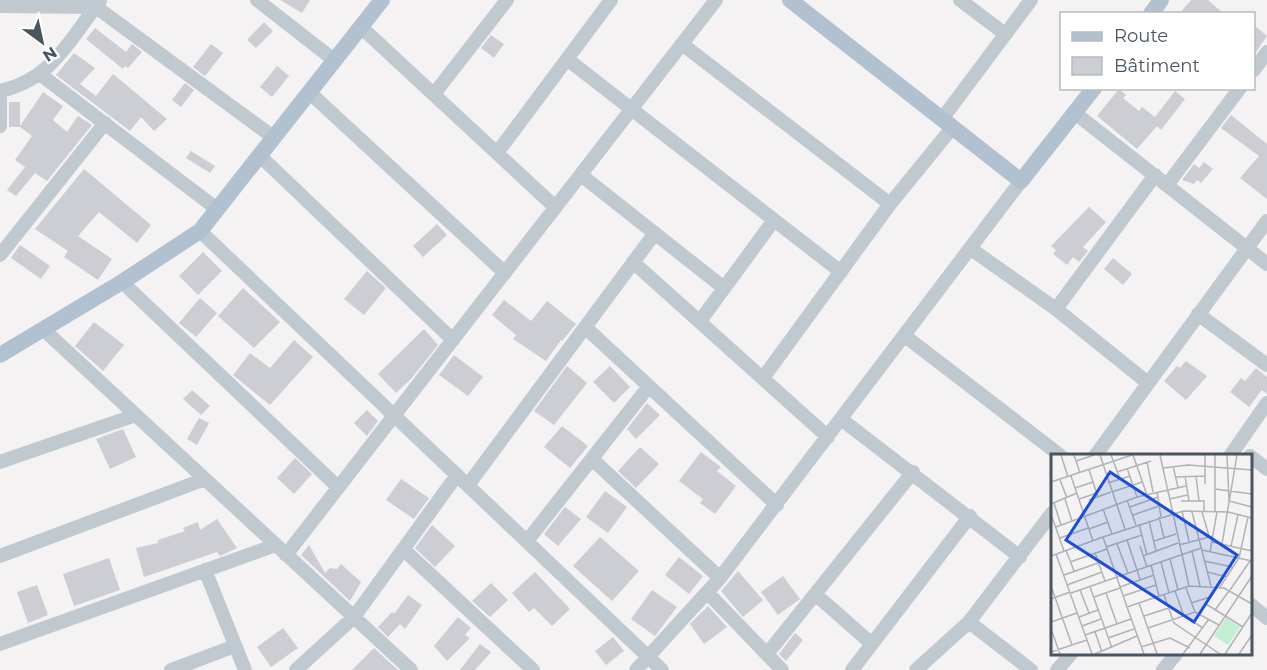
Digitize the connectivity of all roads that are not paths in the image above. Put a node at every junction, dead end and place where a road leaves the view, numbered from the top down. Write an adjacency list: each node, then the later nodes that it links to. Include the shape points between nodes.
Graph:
1 (256, 0): 16 (street)
2 (382, 0): 11 (main road)
3 (507, 0): 23 (street)
4 (611, 0): 15 (street)
5 (716, 0): 13 (street)
6 (790, 0): 27 (main road)
7 (960, 0): 12 (street)
8 (1031, 0): 12 (street)
9 (98, 3): 10 (street); 18 (street); 29 (street)
10 (0, 6)
11 (361, 27): 16 (main road); 23 (street)
12 (1005, 34): 27 (street)
13 (682, 44): 24 (street); 36 (street)
14 (1267, 52): 17 (street)
15 (567, 59): 24 (street); 30 (street)
16 (334, 60): 22 (main road)
17 (1255, 69)
18 (41, 75): 21 (street, via 22,86); 26 (street)
19 (1092, 90): 25 (main road)
20 (1238, 90): 35 (street)
21 (0, 91): 28 (street)
22 (309, 92): 29 (main road); 49 (street)
23 (434, 94): 30 (street)
24 (632, 109): 32 (street); 39 (street)
25 (1075, 113): 33 (street); 34 (main road)
26 (105, 123): 38 (street); 45 (street)
27 (947, 123): 34 (main road); 36 (street)
28 (0, 126)
29 (273, 137): 31 (main road)
30 (497, 153): 37 (street)
31 (259, 155): 38 (main road); 58 (street)
32 (580, 175): 37 (street); 42 (street)
33 (1155, 175): 35 (street); 52 (street)
34 (1021, 181): 44 (street)
35 (1167, 185): 43 (street)
36 (890, 204): 48 (street)
37 (555, 207): 49 (street)
38 (217, 208): 41 (main road)
39 (774, 220): 48 (street); 51 (street)
40 (1267, 221): 43 (street)
41 (200, 231): 50 (main road); 66 (street)
42 (655, 233): 46 (street); 51 (street)
43 (1247, 248): 47 (street); 53 (street)
44 (971, 249): 52 (street); 57 (street)
45 (0, 255)
46 (633, 262): 54 (street); 55 (street)
47 (1267, 264)
48 (841, 272): 61 (street)
49 (505, 273): 58 (street)
50 (122, 282): 56 (main road); 80 (street)
51 (724, 288): 54 (street)
52 (1056, 309): 62 (street)
53 (1198, 315): 60 (street); 62 (street)
54 (700, 321): 61 (street)
55 (585, 327): 63 (street); 79 (street)
56 (43, 329): 59 (main road); 65 (street)
57 (905, 336): 67 (street); 70 (street)
58 (453, 340): 66 (street)
59 (0, 355)
60 (1267, 365)
61 (763, 378): 68 (street)
62 (1148, 382): 71 (street)
63 (649, 386): 73 (street); 81 (street)
64 (1267, 403): 69 (street)
65 (136, 415): 74 (street); 78 (street)
66 (394, 415): 77 (street); 80 (street)
67 (842, 419): 68 (street); 76 (street)
68 (828, 437): 81 (street)
69 (1233, 451)
70 (1058, 454)
71 (1096, 454)
72 (1252, 457): 75 (street)
73 (592, 459): 84 (street); 90 (street)
74 (0, 462)
75 (1266, 467)
76 (914, 472): 82 (street); 92 (street)
77 (457, 475): 79 (street); 86 (street)
78 (205, 479): 85 (street); 87 (street)
79 (468, 485): 84 (street)
80 (338, 487): 85 (street)
81 (777, 505): 90 (street)
82 (970, 516): 88 (street); 98 (street)
83 (1051, 516): 88 (street)
84 (527, 541): 102 (street)
85 (281, 550): 89 (street); 94 (street)
86 (405, 550): 94 (street); 107 (street)
87 (0, 556)
88 (1020, 557): 96 (street)
89 (205, 570): 97 (street); 99 (street)
90 (720, 578): 91 (street)
91 (707, 592): 100 (street); 102 (street)
92 (815, 594): 98 (street); 100 (street)
93 (1252, 605): 95 (street)
94 (354, 617): 105 (street); 106 (street)
95 (1267, 618)
96 (969, 622): 112 (street); 113 (street)
97 (0, 644)
98 (872, 644): 111 (street)
99 (235, 646): 103 (street); 104 (street)
100 (767, 654): 110 (street)
101 (1070, 655): 114 (street)
102 (649, 656): 108 (street); 109 (street)
103 (171, 670)
104 (245, 670)
105 (296, 670)
106 (411, 670)
107 (533, 670)
108 (636, 670)
109 (662, 670)
110 (782, 670)
111 (852, 670)
112 (915, 670)
113 (1031, 670)
114 (1058, 670)

